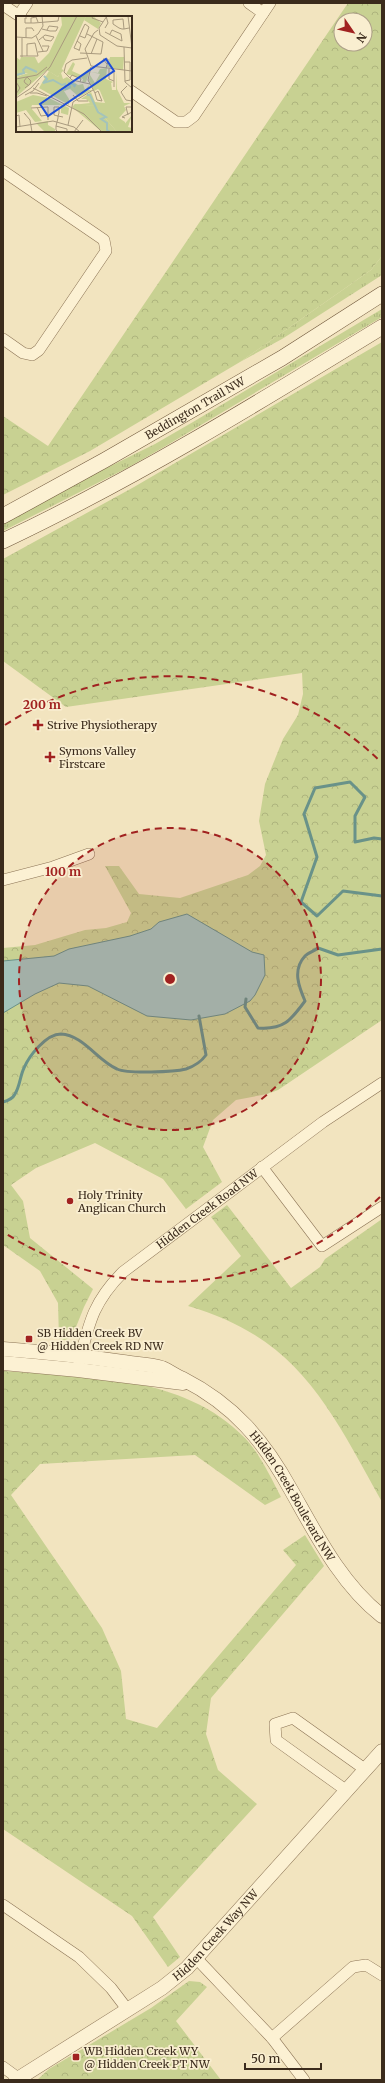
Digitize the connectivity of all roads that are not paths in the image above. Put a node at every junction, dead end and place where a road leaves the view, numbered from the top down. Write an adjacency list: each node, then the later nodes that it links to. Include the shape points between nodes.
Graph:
1 (27, 3): 6 (street)
2 (249, 3): 5 (street)
3 (270, 3): 5 (street)
4 (3, 5): 6 (street)
5 (263, 13): 7 (street, via 194,116 186,122 176,122)
6 (20, 16)
7 (132, 92)
8 (3, 171): 11 (street, via 104,240 106,245 106,251 39,350 32,355 23,353)
9 (382, 294): 12 (main road, Beddington Trail NW, via 282,358)
10 (382, 327): 13 (main road, via 172,453)
11 (3, 339)
12 (3, 516)
13 (3, 541)
14 (89, 854): 15 (street, via 53,867)
15 (3, 880)
16 (382, 1083): 17 (street, Hidden Creek Road NW)
17 (262, 1167): 18 (street, via 322,1246); 20 (street, Hidden Creek Road NW, via 123,1272 110,1285 97,1304 87,1329)
18 (382, 1206)
19 (3, 1348): 20 (street, Hidden Creek Boulevard NW)
20 (81, 1356): 22 (street, Hidden Creek Road NW); 23 (street, Hidden Creek Boulevard NW, via 162,1368)
21 (3, 1363): 22 (street, Hidden Creek Boulevard NW)
22 (78, 1370): 23 (street, Hidden Creek Boulevard NW)
23 (194, 1384): 24 (street, Hidden Creek Boulevard NW, via 222,1402 245,1423 266,1449 344,1576 366,1604)
24 (382, 1616)
25 (382, 1751): 26 (street, Hidden Creek Way NW)
26 (366, 1770): 27 (street, Hidden Creek Way NW); 27 (street, via 293,1718 275,1724 276,1740)
27 (347, 1790): 29 (street, Hidden Creek Way NW)
28 (3, 1905): 31 (street, via 80,1957 111,1988)
29 (197, 1959): 31 (street, Hidden Creek Way NW, via 162,1988); 32 (street)
30 (382, 1975): 32 (street, via 366,1965 354,1967)
31 (127, 2009): 34 (street, Hidden Creek Way NW)
32 (272, 2038): 35 (street)
33 (3, 2067): 34 (street)
34 (17, 2079)
35 (304, 2080)

